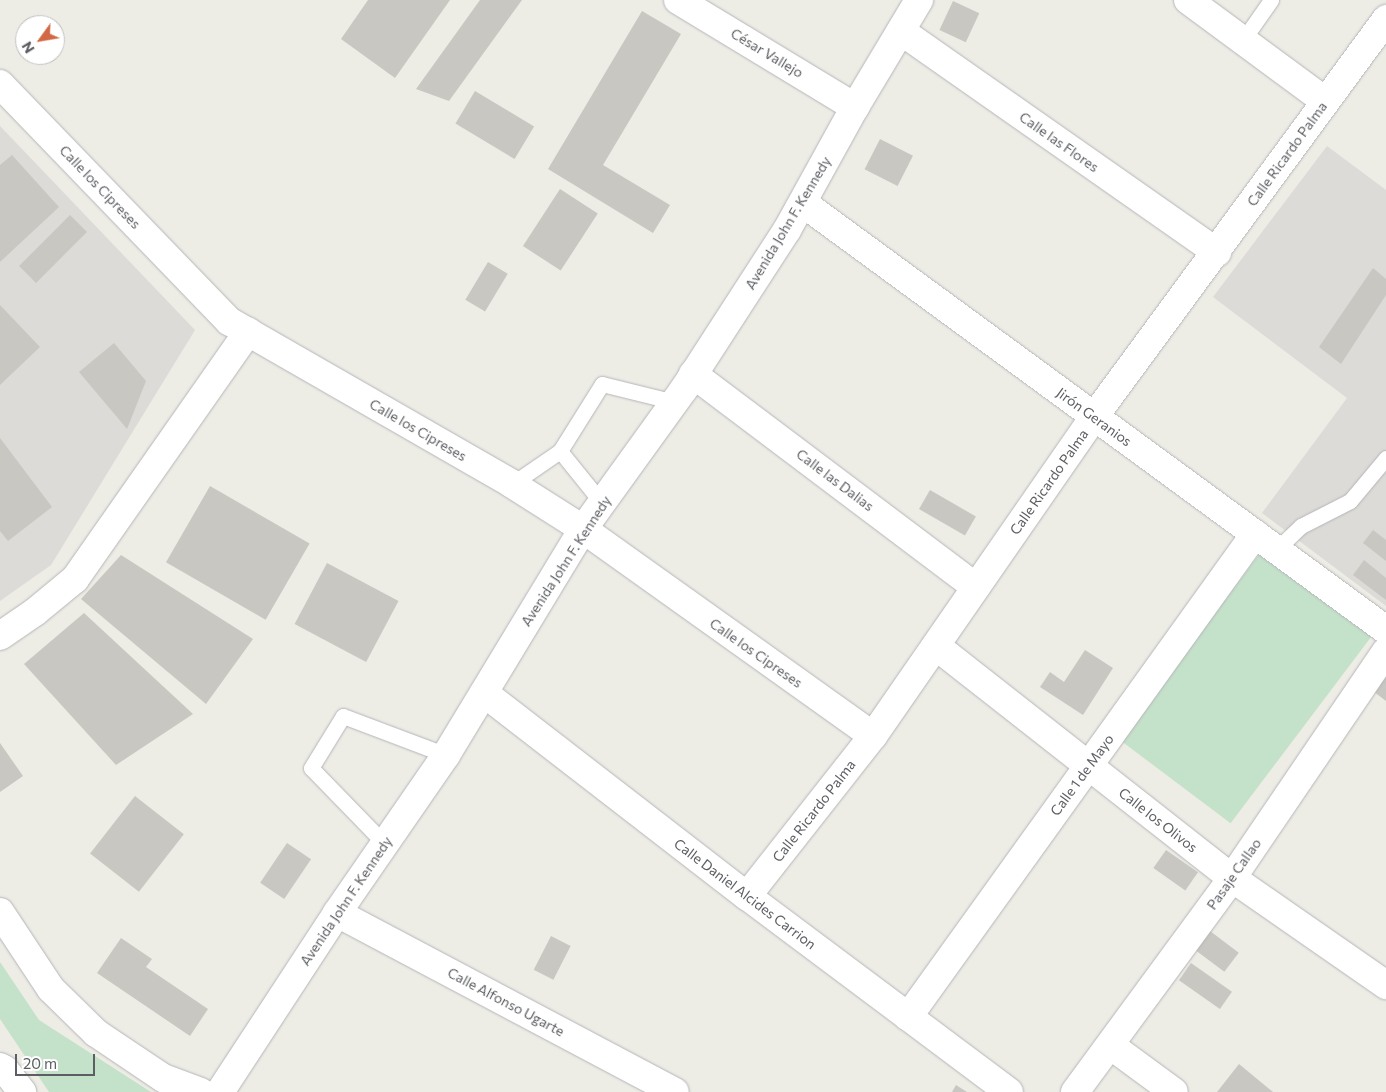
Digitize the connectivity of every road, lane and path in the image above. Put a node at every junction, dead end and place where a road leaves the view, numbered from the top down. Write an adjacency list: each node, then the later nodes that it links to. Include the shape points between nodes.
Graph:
1 (678, 0): 10 (street, César Vallejo)
2 (919, 0): 6 (street, Avenida John F. Kennedy)
3 (1188, 0): 7 (street)
4 (1271, 0): 7 (lane)
5 (1386, 19): 9 (street, Calle Ricardo Palma)
6 (901, 31): 10 (street, Avenida John F. Kennedy); 12 (street, Calle las Flores)
7 (1243, 40): 9 (street)
8 (0, 84): 13 (street, Calle los Cipreses, via 229,321)
9 (1325, 101): 12 (street, Calle Ricardo Palma)
10 (855, 107): 11 (street, Avenida John F. Kennedy)
11 (804, 203): 14 (street, Avenida John F. Kennedy); 16 (street, Jirón Geranios)
12 (1216, 252): 16 (street, Calle Ricardo Palma)
13 (248, 332): 19 (street, Calle los Cipreses); 25 (street, via 76,579)
14 (693, 374): 15 (street, Avenida John F. Kennedy); 23 (street, Calle las Dalias)
15 (675, 402): 17 (lane, via 602,384); 20 (street, Avenida John F. Kennedy)
16 (1094, 417): 22 (street, Jirón Geranios); 23 (street, Calle Ricardo Palma)
17 (560, 451): 19 (lane); 20 (lane)
18 (1386, 458): 22 (lane, via 1350,501)
19 (512, 484): 21 (street, Calle los Cipreses)
20 (602, 503): 21 (street, Avenida John F. Kennedy)
21 (583, 529): 28 (street, Avenida John F. Kennedy); 29 (street, Calle los Cipreses)
22 (1266, 541): 24 (street, Jirón Geranios); 31 (street, Calle 1 de Mayo)
23 (976, 587): 26 (street, Calle Ricardo Palma)
24 (1386, 630)
25 (0, 636)
26 (936, 646): 29 (street, Calle Ricardo Palma); 31 (street, Calle los Olivos)
27 (1386, 651): 33 (street, Pasaje Callao)
28 (484, 693): 30 (street, Avenida John F. Kennedy); 34 (street, Calle Daniel Alcides Carrion)
29 (873, 736): 34 (street, Calle Ricardo Palma)
30 (446, 755): 32 (street, Avenida John F. Kennedy); 32 (lane, via 343,716 311,768)
31 (1089, 766): 33 (street, Calle los Olivos); 38 (street, Calle 1 de Mayo)
32 (385, 844): 36 (street, Avenida John F. Kennedy)
33 (1232, 878): 37 (street, Calle los Olivos); 39 (street, Pasaje Callao)
34 (747, 896): 38 (street, Calle Daniel Alcides Carrion)
35 (0, 912): 42 (street, via 51,989 96,1033 163,1078)
36 (337, 913): 43 (street, Avenida John F. Kennedy); 44 (street, Calle Alfonso Ugarte)
37 (1386, 985)
38 (908, 1017): 45 (street, Calle Daniel Alcides Carrion)
39 (1110, 1045): 46 (street, Pasaje Callao); 47 (street)
40 (1, 1068): 41 (street)
41 (22, 1092)
42 (201, 1092)
43 (220, 1092)
44 (676, 1092)
45 (1010, 1092)
46 (1075, 1092)
47 (1174, 1092)

